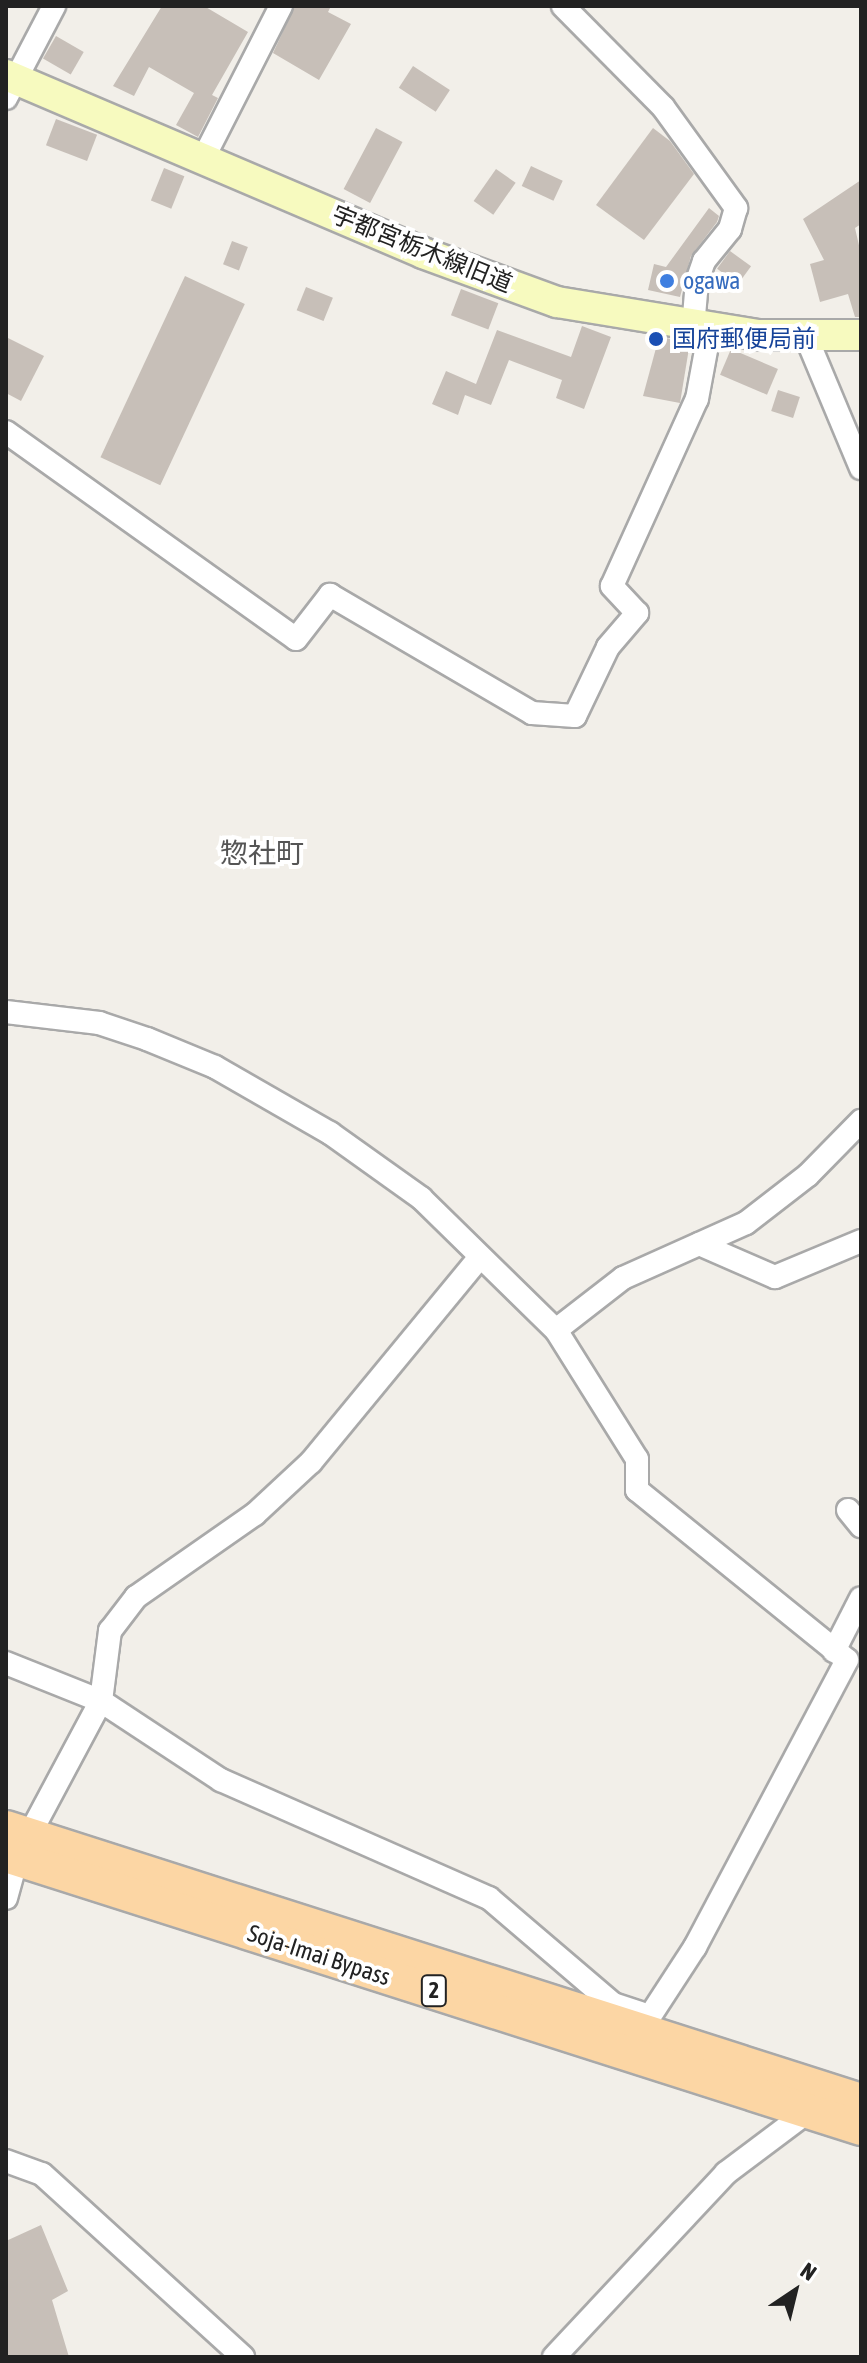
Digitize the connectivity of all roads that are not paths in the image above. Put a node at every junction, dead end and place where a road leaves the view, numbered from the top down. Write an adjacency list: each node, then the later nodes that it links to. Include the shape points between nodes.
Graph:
1 (54, 6): 4 (street)
2 (281, 6): 5 (street)
3 (563, 6): 6 (street, via 663,107 736,208 730,229 704,261 697,281)
4 (9, 84): 5 (street, 宇都宮栃木線旧道)
5 (203, 159): 6 (street, 宇都宮栃木線旧道, via 423,253 557,302)
6 (701, 328): 8 (street, 宇都宮栃木線旧道); 9 (street, via 697,399 612,586 637,613 608,647 575,716 532,713 330,595 296,639)
7 (861, 335): 8 (street, 宇都宮栃木線旧道)
8 (807, 339): 10 (street)
9 (6, 432)
10 (861, 468)
11 (6, 1012): 15 (street, via 99,1023 215,1067 330,1133 421,1198)
12 (861, 1121): 14 (street, via 808,1175 746,1223)
13 (861, 1241): 14 (street, via 775,1277)
14 (699, 1244): 16 (street, via 623,1278)
15 (479, 1258): 16 (street); 20 (street, via 311,1462 255,1514 136,1597 110,1631)
16 (556, 1330): 18 (street, via 637,1459 637,1490)
17 (861, 1598): 18 (street)
18 (834, 1651): 23 (street, via 847,1660 695,1947)
19 (6, 1663): 20 (street)
20 (101, 1701): 21 (street); 23 (street, via 221,1780 489,1898 613,2004)
21 (14, 1844): 22 (street); 24 (main road, Soja-Imai Bypass / 2)
22 (6, 1898)
23 (650, 2016): 24 (street)
24 (840, 2097): 25 (main road, Soja-Imai Bypass / 2); 28 (street, via 726,2173)
25 (861, 2128)
26 (6, 2161): 27 (street, via 42,2174)
27 (243, 2357)
28 (554, 2357)

